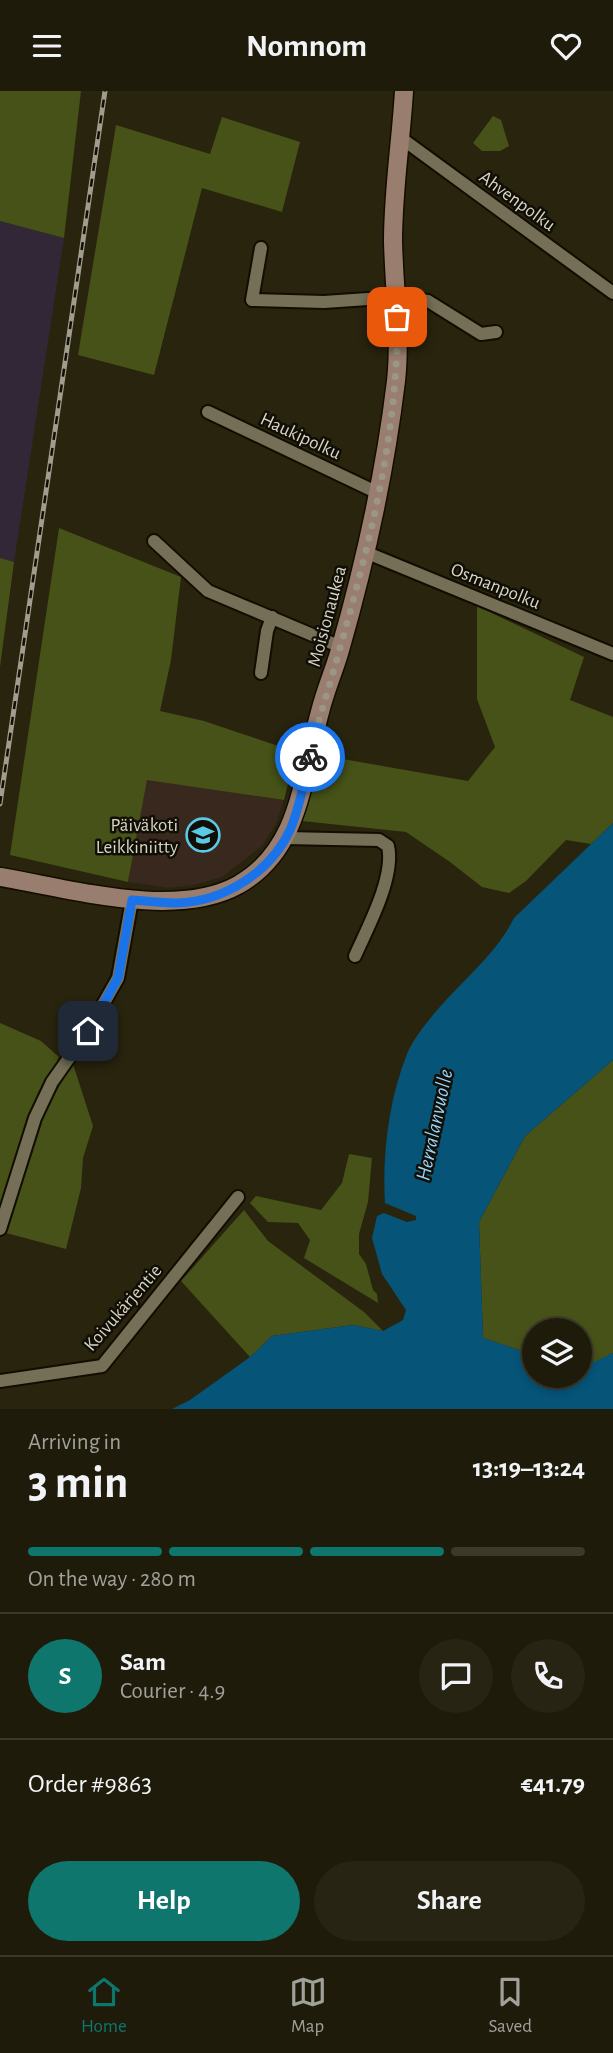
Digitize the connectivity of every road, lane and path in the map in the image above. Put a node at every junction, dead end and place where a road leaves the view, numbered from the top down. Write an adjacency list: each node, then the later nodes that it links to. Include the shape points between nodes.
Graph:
1 (404, 91): 2 (street, Moisionaukea)
2 (401, 138): 4 (street, Ahvenpolku); 5 (street, Moisionaukea, via 394,211)
3 (261, 248): 5 (street, via 251,300)
4 (613, 293)
5 (397, 297): 6 (street, via 428,301 481,334); 8 (street, Moisionaukea, via 396,381)
6 (496, 332)
7 (208, 412): 8 (street, Haukipolku)
8 (378, 493): 10 (street, Moisionaukea)
9 (154, 541): 11 (street, via 208,591)
10 (365, 552): 12 (street, Moisionaukea); 13 (street, Osmanpolku)
11 (272, 617): 12 (street); 14 (street)
12 (341, 647): 15 (street, Moisionaukea)
13 (613, 654)
14 (261, 673)
15 (286, 838): 17 (street, Moisionaukea, via 255,875 212,897 178,903); 18 (street, via 379,840 387,846 387,870)
16 (0, 877): 17 (street, Moisionaukea)
17 (132, 900): 20 (street, via 118,978 35,1118)
18 (355, 956)
19 (239, 1197): 21 (street, Koivukärjentie, via 102,1366)
20 (0, 1229)
21 (0, 1381)

